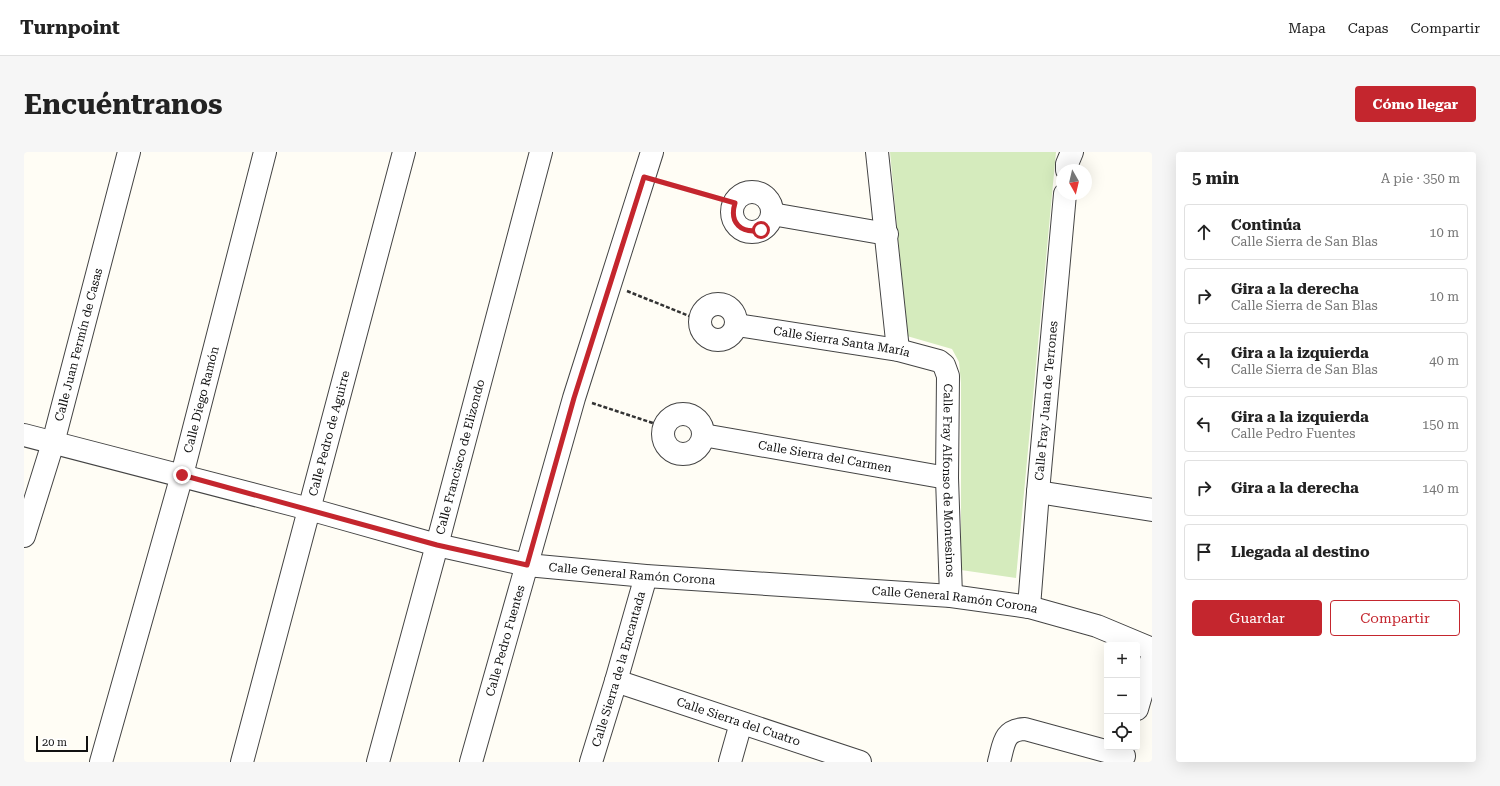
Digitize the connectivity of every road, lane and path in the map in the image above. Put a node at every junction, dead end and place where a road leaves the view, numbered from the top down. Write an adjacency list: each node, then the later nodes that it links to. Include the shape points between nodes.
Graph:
1 (129, 152): 22 (street, Calle Juan Fermín de Casas)
2 (265, 152): 23 (street, Calle Diego Ramón)
3 (404, 152): 26 (street, Calle Pedro de Aguirre)
4 (541, 152): 29 (street, Calle Francisco de Elizondo)
5 (652, 152): 9 (street, Calle Pedro Fuentes)
6 (877, 152): 13 (street)
7 (1072, 152): 8 (street)
8 (1067, 164)
9 (644, 177): 11 (path); 14 (street, Calle Pedro Fuentes)
10 (1064, 200): 25 (street, Calle Fray Juan de Terrones)
11 (735, 203): 12 (street, via 744,194 754,192 768,200); 12 (street, via 733,218 737,225 745,230 761,230 770,221)
12 (772, 214): 13 (street)
13 (887, 234): 16 (street)
14 (610, 285): 15 (path); 18 (street, Calle Pedro Fuentes)
15 (699, 320): 16 (street, Calle Sierra Santa María, via 705,309 711,305 724,305 734,312 736,325)
16 (898, 350): 17 (street, Calle Sierra Santa María, via 940,361)
17 (944, 365): 24 (street, Calle Fray Alfonso de Montesinos, via 948,376)
18 (574, 398): 19 (path); 30 (street, Calle Pedro Fuentes)
19 (665, 427): 21 (street, via 674,417 687,415 699,422); 21 (street, via 663,434 668,447 679,454 686,454 698,448)
20 (24, 435): 22 (street, Calle General Ramón Corona)
21 (703, 435): 24 (street, Calle Sierra del Carmen)
22 (53, 443): 23 (street, Calle General Ramón Corona); 28 (street, Calle Juan Fermín de Casas)
23 (182, 475): 26 (street, Calle General Ramón Corona); 40 (street, Calle Diego Ramón)
24 (947, 478): 32 (street, Calle Fray Alfonso de Montesinos)
25 (1038, 492): 27 (street); 33 (street, Calle Fray Juan de Terrones)
26 (309, 509): 29 (street, Calle General Ramón Corona); 41 (street, Calle Pedro de Aguirre)
27 (1152, 510)
28 (24, 536)
29 (437, 545): 30 (street, Calle General Ramón Corona); 42 (street, Calle Francisco de Elizondo)
30 (527, 565): 31 (street, Calle General Ramón Corona); 43 (street, Calle Pedro Fuentes)
31 (646, 576): 32 (street, Calle General Ramón Corona); 36 (street, Calle Sierra de la Encantada)
32 (951, 596): 33 (street, Calle General Ramón Corona)
33 (1029, 607): 34 (street, Calle General Ramón Corona, via 1097,626)
34 (1152, 649)
35 (1152, 657): 37 (street)
36 (616, 681): 38 (street, Calle Sierra del Cuatro); 44 (street, Calle Sierra de la Encantada)
37 (1140, 699)
38 (742, 723): 45 (street); 46 (street, Calle Sierra del Cuatro)
39 (1124, 755): 47 (street, via 1025,729 1016,729 1006,738)
40 (101, 762)
41 (242, 762)
42 (378, 762)
43 (471, 762)
44 (591, 762)
45 (730, 762)
46 (860, 762)
47 (999, 762)

